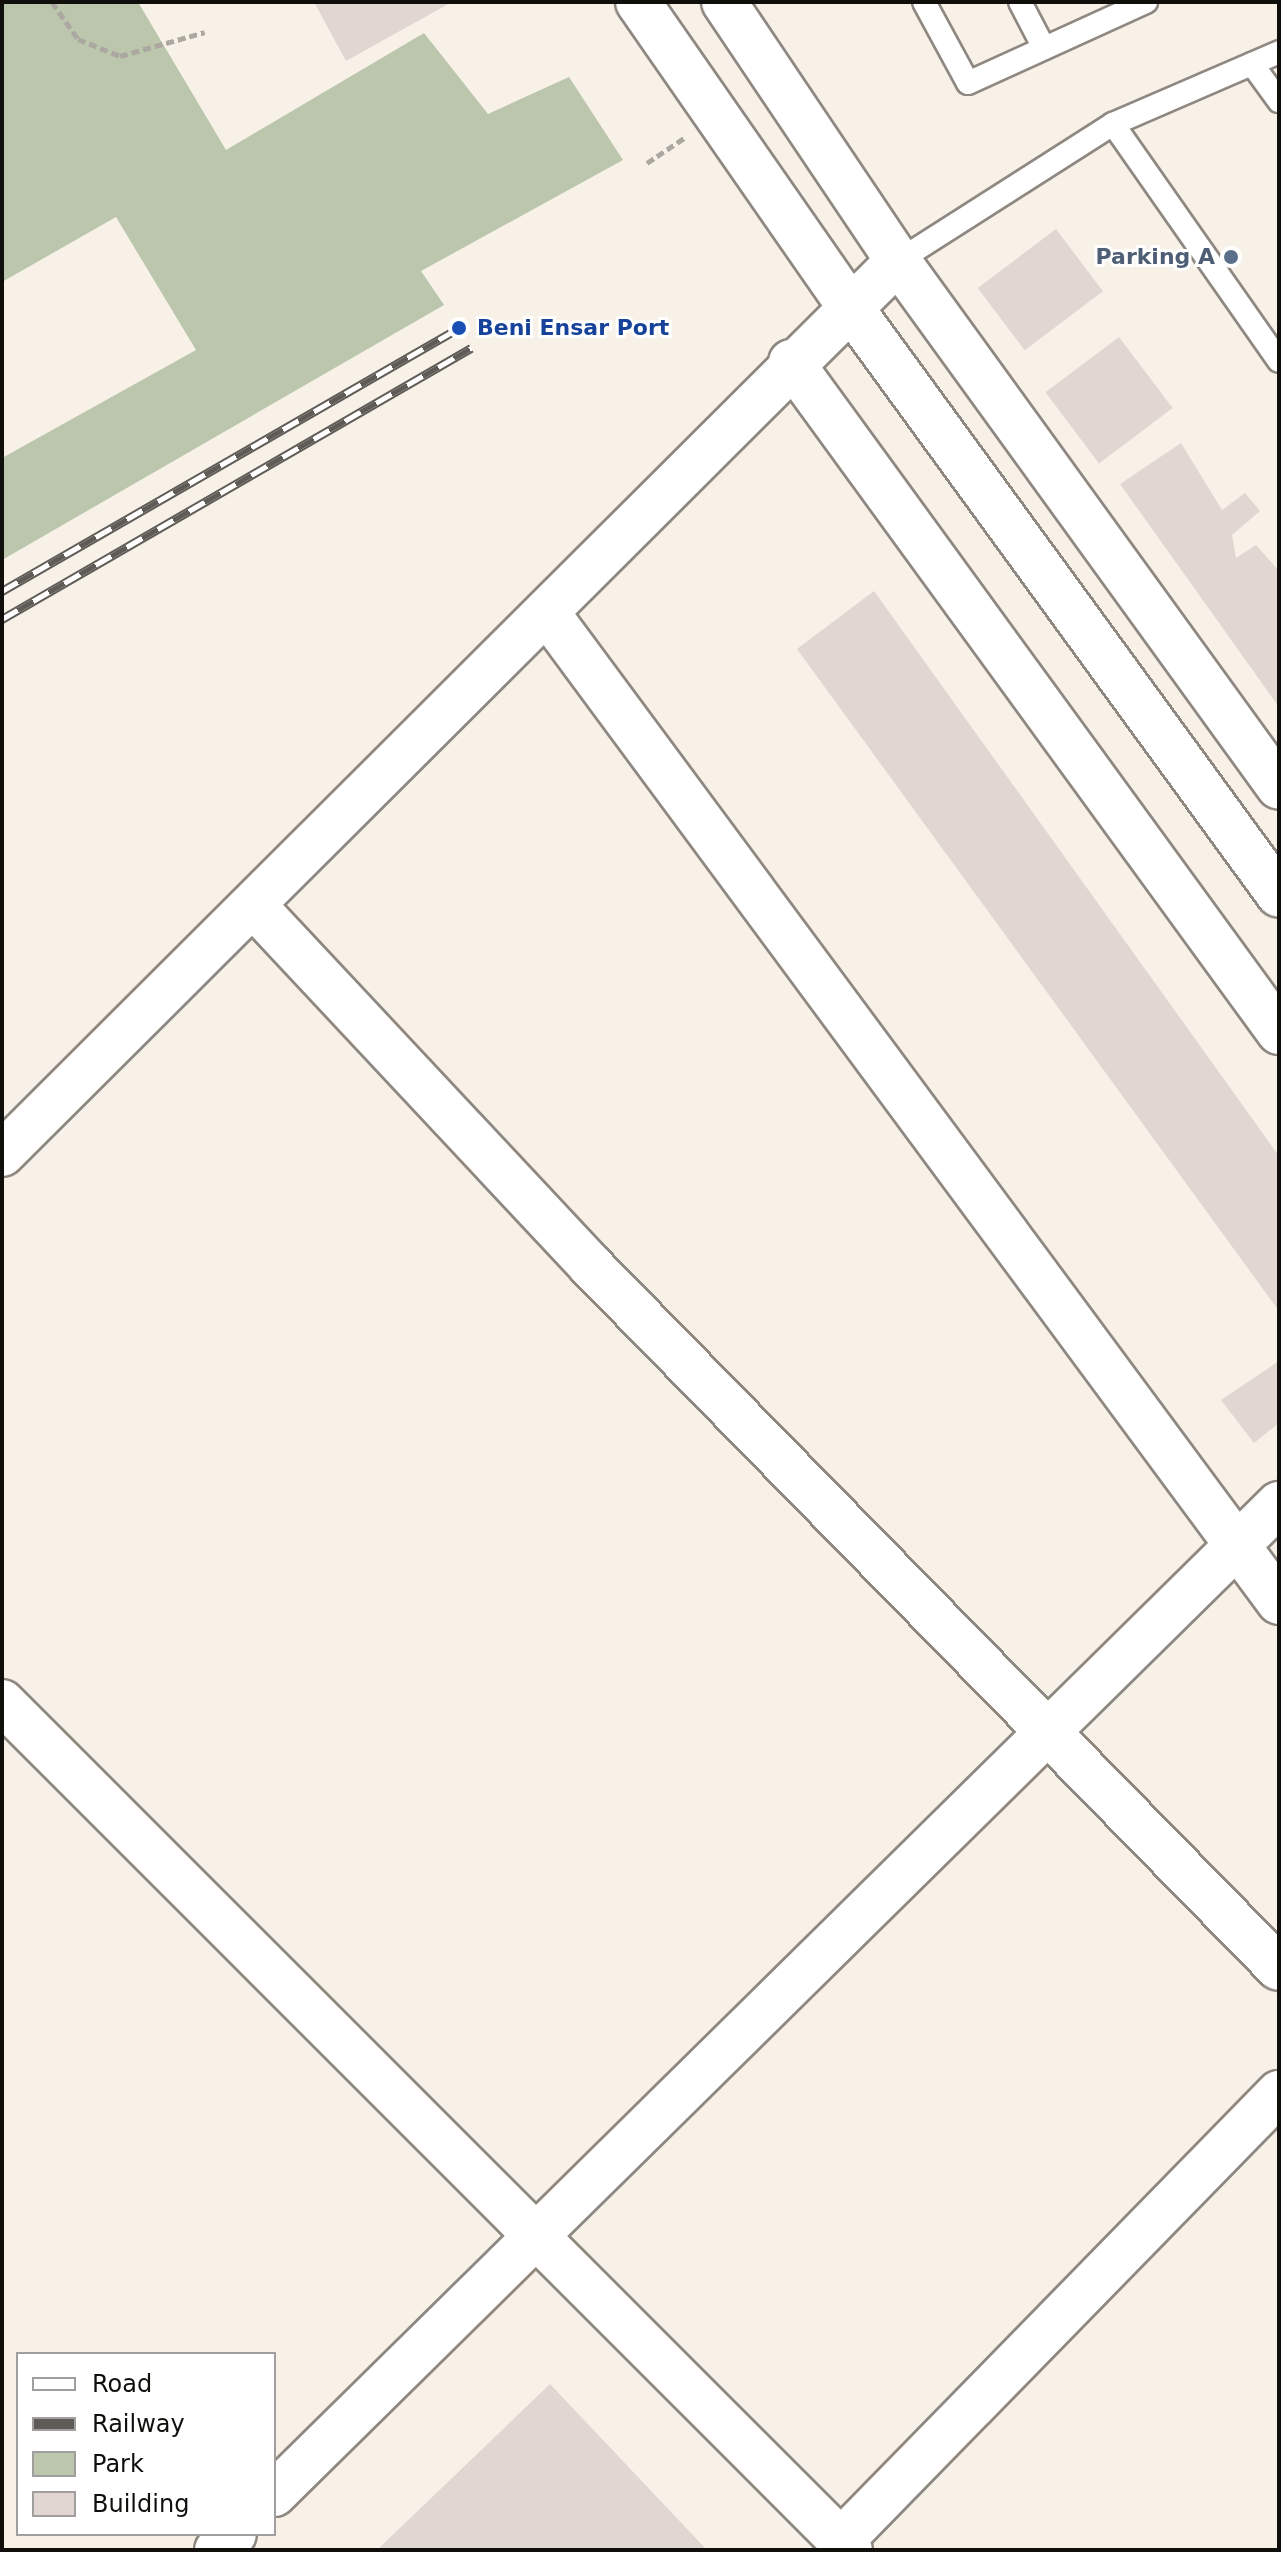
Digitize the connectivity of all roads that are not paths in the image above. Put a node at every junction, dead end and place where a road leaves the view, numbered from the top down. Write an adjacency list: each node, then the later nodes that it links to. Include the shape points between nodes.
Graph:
1 (638, 2): 12 (street)
2 (724, 2): 11 (street)
3 (924, 2): 6 (lane, via 968,83)
4 (1020, 2): 6 (lane)
5 (1146, 2): 6 (lane)
6 (1044, 48)
7 (1279, 52): 8 (lane)
8 (1252, 64): 9 (lane); 10 (lane)
9 (1279, 101)
10 (1113, 124): 11 (lane); 13 (lane)
11 (898, 261): 12 (street); 16 (street)
12 (851, 308): 14 (street); 17 (street)
13 (1279, 361)
14 (791, 362): 15 (street); 19 (street)
15 (548, 614): 18 (street); 22 (street)
16 (1279, 787)
17 (1279, 895)
18 (256, 908): 20 (street); 25 (street, via 590,1265)
19 (1279, 1032)
20 (2, 1154)
21 (1279, 1504): 22 (street)
22 (1238, 1545): 23 (street); 25 (street)
23 (1279, 1602)
24 (2, 1702): 28 (street)
25 (1048, 1729): 26 (street); 28 (street)
26 (1279, 1968)
27 (1279, 2093): 31 (street)
28 (533, 2238): 29 (street); 31 (street)
29 (276, 2492)
30 (232, 2536): 32 (street)
31 (846, 2546)
32 (217, 2550)

